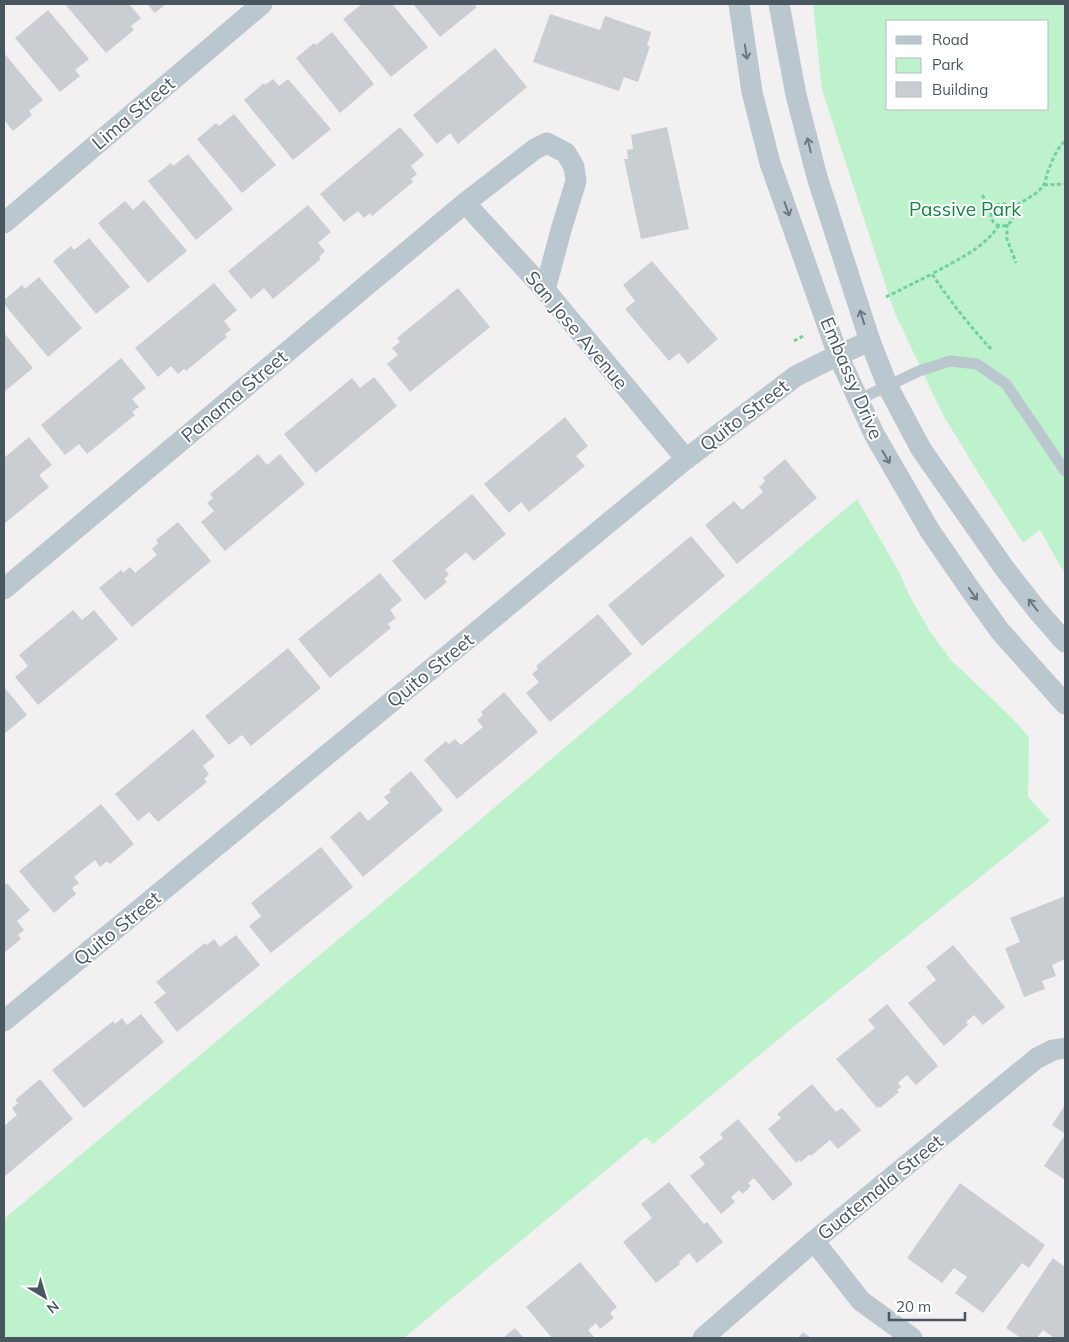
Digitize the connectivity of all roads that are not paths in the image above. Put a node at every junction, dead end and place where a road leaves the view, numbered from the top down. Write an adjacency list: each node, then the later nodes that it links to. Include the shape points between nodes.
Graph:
1 (262, 4): 5 (street, Lima Street)
2 (739, 4): 8 (street, Embassy Drive, one-way to 8, via 752,92 770,163)
3 (779, 4): 7 (street, Embassy Drive, one-way to 3, via 817,178 796,95)
4 (465, 203): 6 (street, San Jose Avenue); 6 (street, Panama Street, via 547,143 566,153 574,167 576,181); 13 (street, Panama Street)
5 (7, 215)
6 (545, 290): 11 (street, San Jose Avenue)
7 (870, 341): 8 (street, Quito Street); 9 (street, Embassy Drive)
8 (838, 354): 10 (street, Embassy Drive); 11 (street, Quito Street, via 796,376)
9 (888, 387): 10 (lane); 12 (lane, via 919,371 950,361 977,364 1006,384); 14 (street, Embassy Drive, one-way to 9, via 1005,569 921,449)
10 (858, 400): 15 (street, Embassy Drive, one-way to 15, via 930,531 1000,631)
11 (686, 459): 16 (street, Quito Street)
12 (1065, 471)
13 (4, 588)
14 (1065, 642)
15 (1065, 704)
16 (4, 1021)
17 (1065, 1048): 18 (street, Guatemala Street, via 1037,1058)
18 (814, 1241): 19 (street, Guatemala Street); 20 (street, via 861,1301)
19 (703, 1338)
20 (912, 1338)

